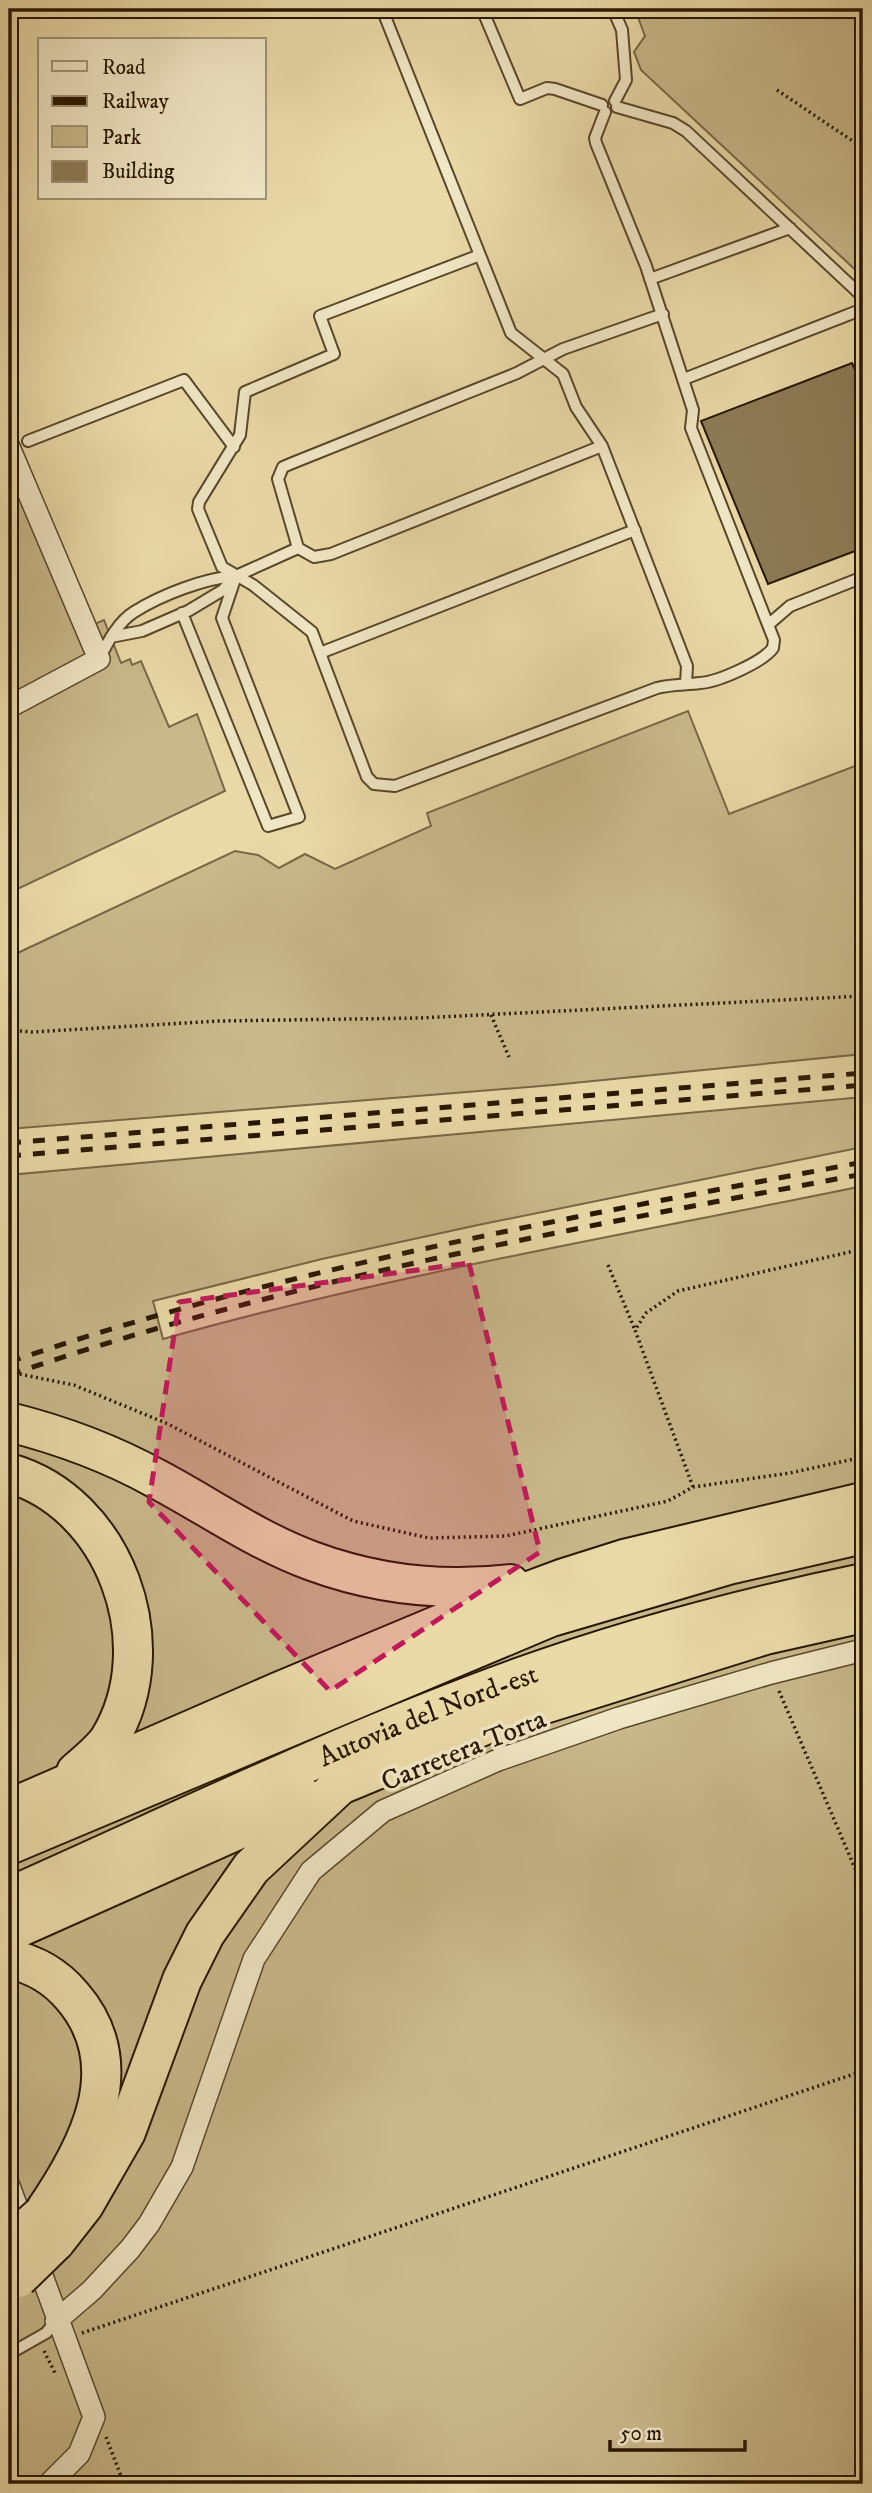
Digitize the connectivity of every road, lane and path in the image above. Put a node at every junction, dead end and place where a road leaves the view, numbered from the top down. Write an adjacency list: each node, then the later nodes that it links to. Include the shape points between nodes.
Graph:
1 (382, 9): 9 (lane)
2 (482, 9): 6 (lane, via 520,99 547,88)
3 (613, 9): 5 (lane, via 622,30 626,80)
4 (777, 90): 7 (path)
5 (616, 104): 6 (lane, via 607,99); 8 (lane, via 686,131)
6 (604, 108): 10 (lane, via 596,143)
7 (863, 148)
8 (790, 228): 10 (lane); 11 (lane)
9 (480, 255): 14 (lane, via 511,333); 18 (lane, via 320,316 334,354 246,392 244,422)
10 (650, 279): 13 (lane)
11 (863, 297)
12 (863, 309): 15 (lane)
13 (663, 314): 14 (lane); 15 (lane)
14 (543, 359): 17 (lane, via 563,374 576,407); 20 (lane, via 283,467 278,479)
15 (684, 379): 24 (lane, via 693,410 691,428)
16 (18, 444): 18 (lane, via 184,380); 27 (street)
17 (602, 446): 19 (lane); 20 (lane, via 331,554 314,557)
18 (234, 447): 21 (lane, via 202,494 198,509 222,568)
19 (635, 530): 26 (lane); 28 (lane, via 687,666)
20 (298, 548): 21 (lane)
21 (236, 576): 23 (lane, via 223,590); 23 (lane, via 222,618 299,817 268,826); 25 (lane, via 212,577 133,612); 26 (lane, via 312,632)
22 (863, 577): 24 (lane, via 790,606)
23 (182, 613): 25 (lane, via 142,631)
24 (768, 625): 28 (lane, via 774,640 768,655 702,684)
25 (111, 637): 27 (lane)
26 (320, 653): 28 (lane, via 367,777 384,787 657,688)
27 (99, 659): 29 (street)
28 (686, 683)
29 (9, 707)
30 (863, 996): 31 (path)
31 (491, 1015): 32 (path); 33 (path)
32 (9, 1030)
33 (509, 1057)
34 (863, 1249): 36 (path, via 678,1291 646,1313)
35 (608, 1265): 36 (path)
36 (635, 1331): 41 (path)
37 (9, 1372): 41 (path, via 74,1385 168,1424 353,1521 429,1538 506,1536 668,1502)
38 (9, 1422): 44 (highway, via 106,1454 273,1544 348,1572 405,1586 443,1589)
39 (863, 1457): 41 (path)
40 (9, 1473): 49 (highway, via 47,1489 96,1535 126,1598 133,1633 133,1674 109,1740)
41 (693, 1487)
42 (863, 1502): 44 (highway, via 624,1559)
43 (863, 1534): 52 (highway, Autovia del Nord-est, via 728,1565 551,1617)
44 (564, 1578): 49 (highway, via 443,1623)
45 (863, 1583): 54 (highway, Autovia del Nord-est, via 610,1647 521,1677 387,1729)
46 (863, 1613): 50 (highway, via 765,1635 509,1715)
47 (863, 1650): 48 (street, Carretera Torta)
48 (771, 1673): 53 (path); 61 (street, Carretera Torta, via 498,1760 383,1811 311,1871 254,1959 182,2167 149,2224)
49 (63, 1785): 51 (highway)
50 (340, 1785): 55 (highway); 59 (highway, via 251,1868 205,1934 182,1980 126,2132 85,2205)
51 (9, 1809)
52 (9, 1845)
53 (863, 1887)
54 (9, 1897)
55 (9, 1933)
56 (9, 1959): 59 (highway, via 62,1984 92,2022 102,2054 101,2093)
57 (863, 2071): 61 (path)
58 (9, 2186): 61 (street)
59 (48, 2228): 60 (highway, bridge)
60 (12, 2269)
61 (60, 2330): 62 (lane); 65 (street)
62 (38, 2337): 63 (lane); 64 (path)
63 (9, 2354)
64 (61, 2386)
65 (94, 2417): 66 (street, via 79,2454); 67 (path)
66 (49, 2484)
67 (124, 2484)

